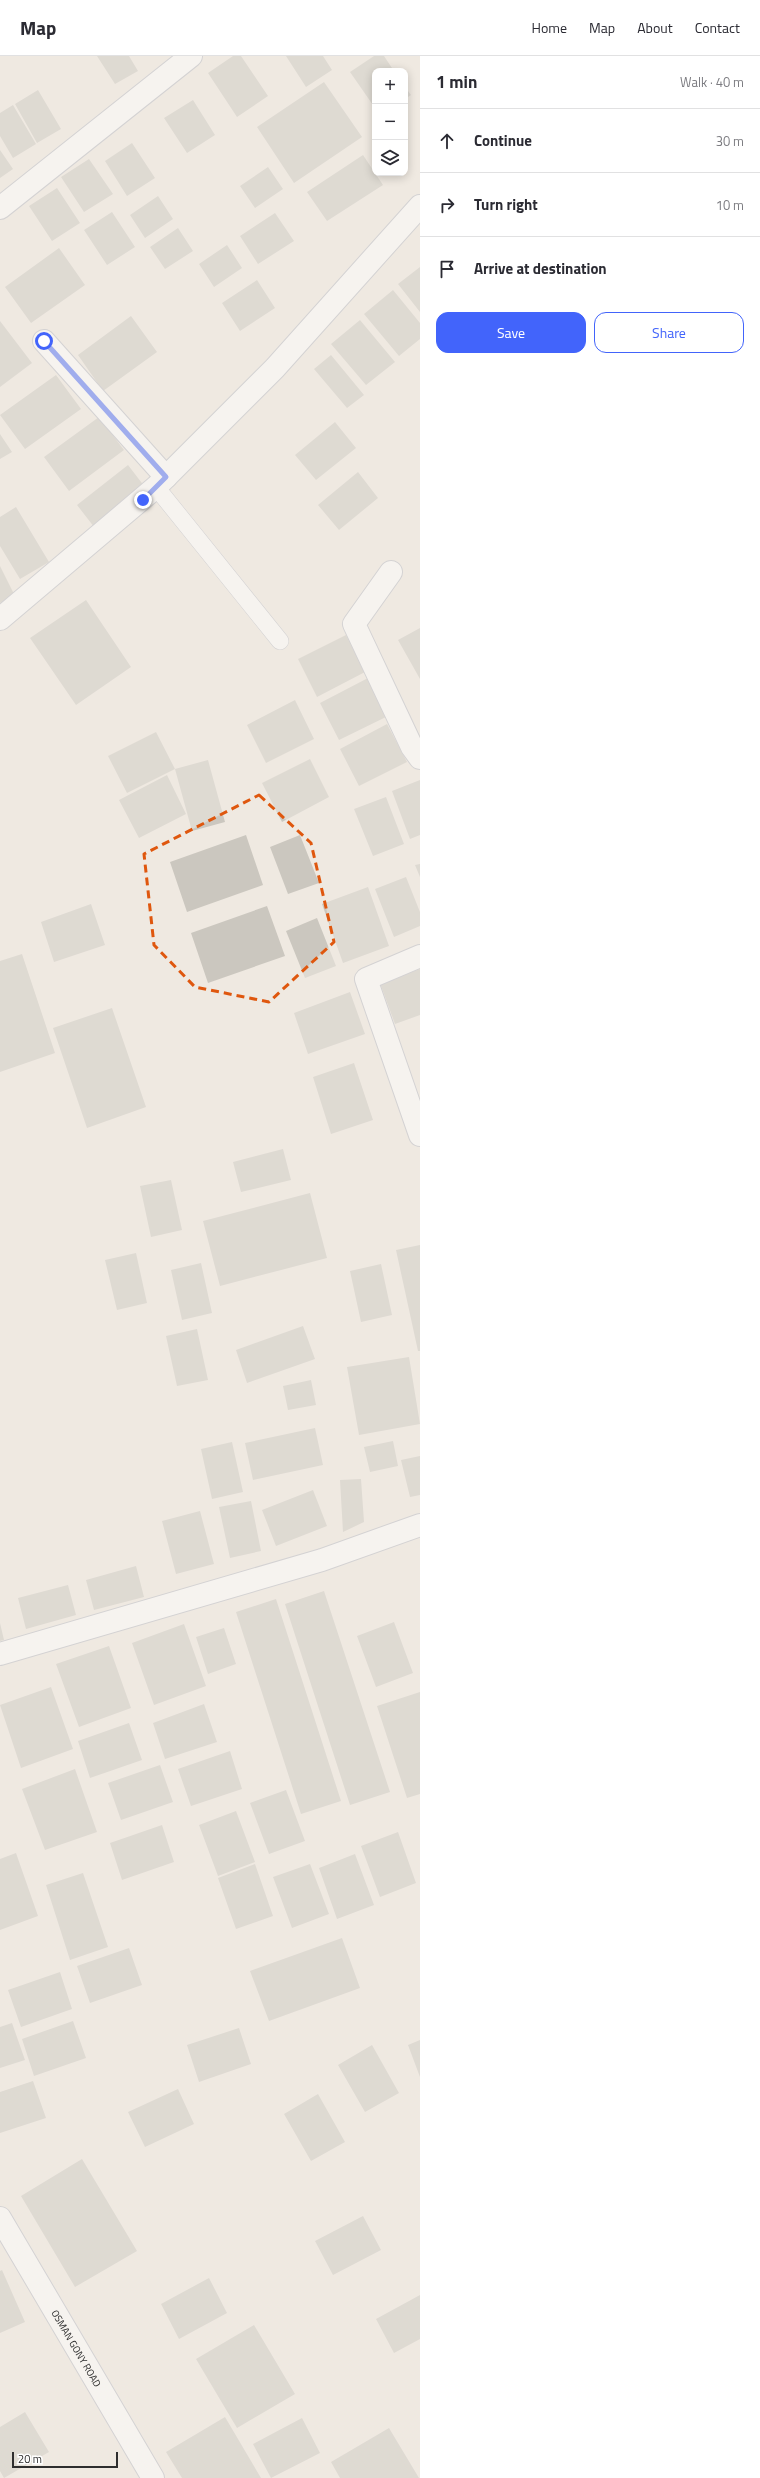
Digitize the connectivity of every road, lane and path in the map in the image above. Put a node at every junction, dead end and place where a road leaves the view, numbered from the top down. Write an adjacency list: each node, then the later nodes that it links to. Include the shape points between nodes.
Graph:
1 (191, 56): 3 (street)
2 (420, 206): 5 (street, via 275,368)
3 (0, 208)
4 (44, 341): 5 (street)
5 (161, 482): 7 (street); 8 (lane)
6 (391, 572): 9 (street, via 354,624)
7 (0, 619)
8 (280, 641)
9 (417, 749)
10 (420, 956): 11 (street, via 366,979)
11 (420, 1135)
12 (420, 1525): 13 (street, via 322,1560)
13 (0, 1654)
14 (0, 2218): 15 (street, OSMAN GONY ROAD)
15 (153, 2478)

